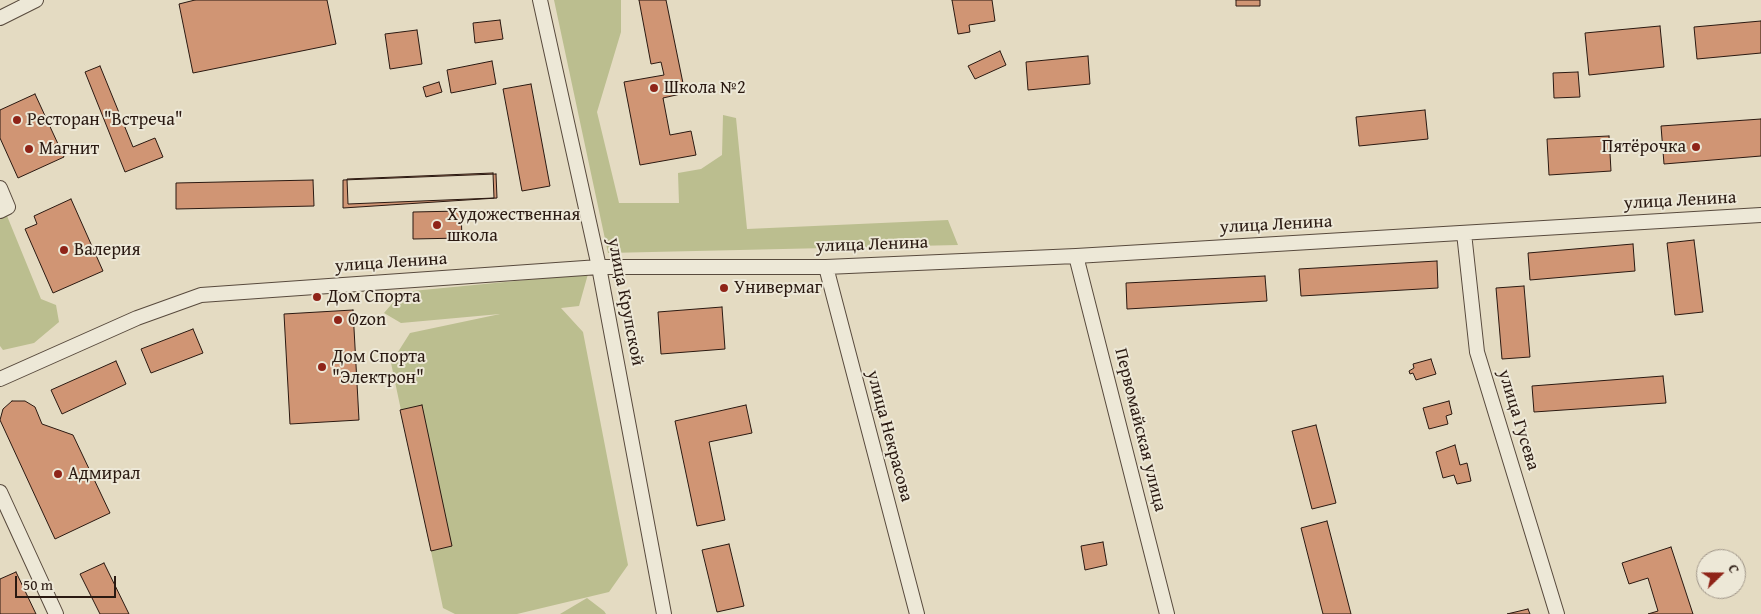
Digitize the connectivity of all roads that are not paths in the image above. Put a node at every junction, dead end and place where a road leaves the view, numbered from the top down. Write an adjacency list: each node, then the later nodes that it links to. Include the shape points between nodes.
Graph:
1 (36, 0): 3 (street)
2 (540, 0): 9 (street, улица Крупской)
3 (0, 18)
4 (0, 188): 5 (street, via 8,207)
5 (0, 211)
6 (1761, 215): 7 (street, улица Ленина)
7 (1464, 233): 8 (street, улица Ленина); 17 (street, улица Гусева, via 1478,352)
8 (1076, 256): 10 (street, улица Ленина); 16 (street, Первомайская улица)
9 (599, 267): 10 (street, улица Ленина); 11 (street, улица Ленина, via 201,295 137,318); 14 (street, улица Крупской)
10 (826, 267): 15 (street, улица Некрасова)
11 (0, 379)
12 (0, 492): 13 (street)
13 (56, 614)
14 (664, 614)
15 (917, 614)
16 (1167, 614)
17 (1556, 614)

